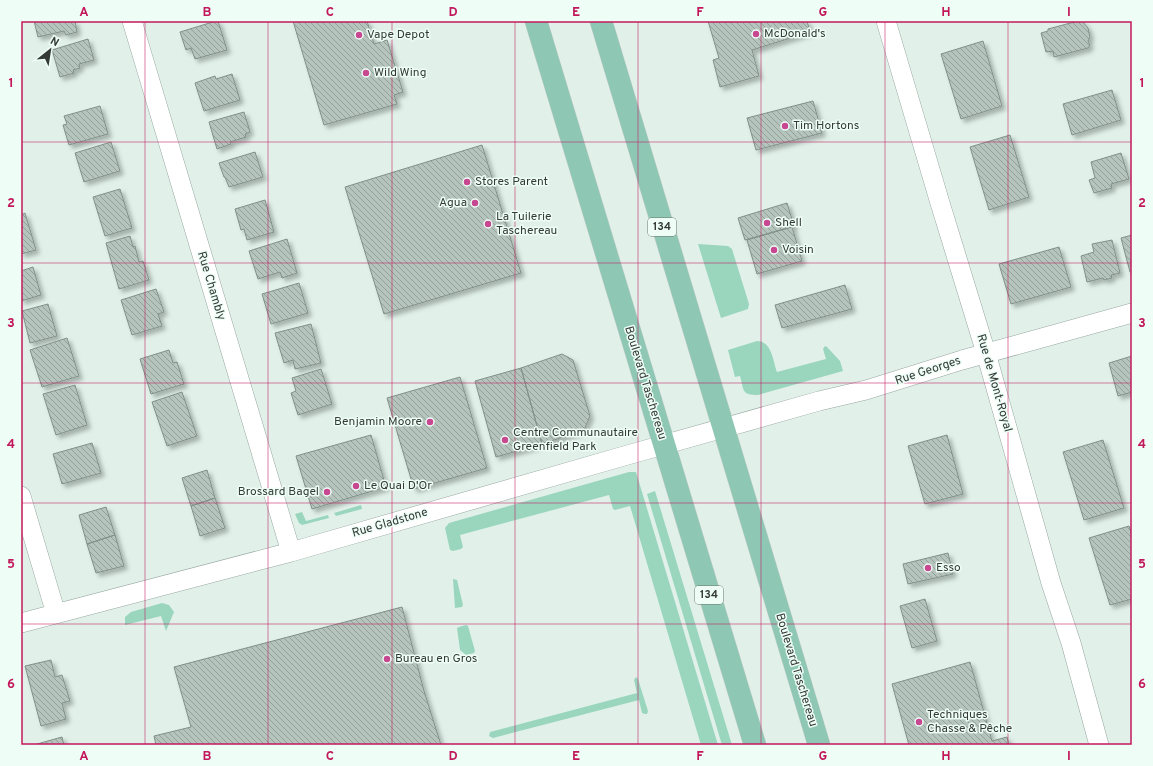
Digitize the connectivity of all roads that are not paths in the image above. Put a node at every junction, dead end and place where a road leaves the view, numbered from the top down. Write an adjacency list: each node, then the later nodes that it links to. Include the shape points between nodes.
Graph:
1 (132, 21): 10 (street, Rue Chambly)
2 (536, 21): 8 (main road, Boulevard Taschereau / 134)
3 (601, 21): 7 (main road, Boulevard Taschereau / 134)
4 (886, 21): 6 (street, Rue de Mont-Royal)
5 (1132, 313): 6 (street, Rue Georges)
6 (986, 353): 7 (street, Rue Georges, via 873,388); 15 (street, Rue de Mont-Royal)
7 (724, 428): 8 (street, Rue Gladstone); 14 (main road, Boulevard Taschereau / 134)
8 (664, 445): 10 (street, Rue Gladstone); 13 (main road, Boulevard Taschereau / 134)
9 (21, 496): 11 (street)
10 (291, 552): 11 (street, Rue Gladstone)
11 (56, 614): 12 (street, Rue Gladstone)
12 (21, 623)
13 (754, 745)
14 (819, 745)
15 (1099, 745)

